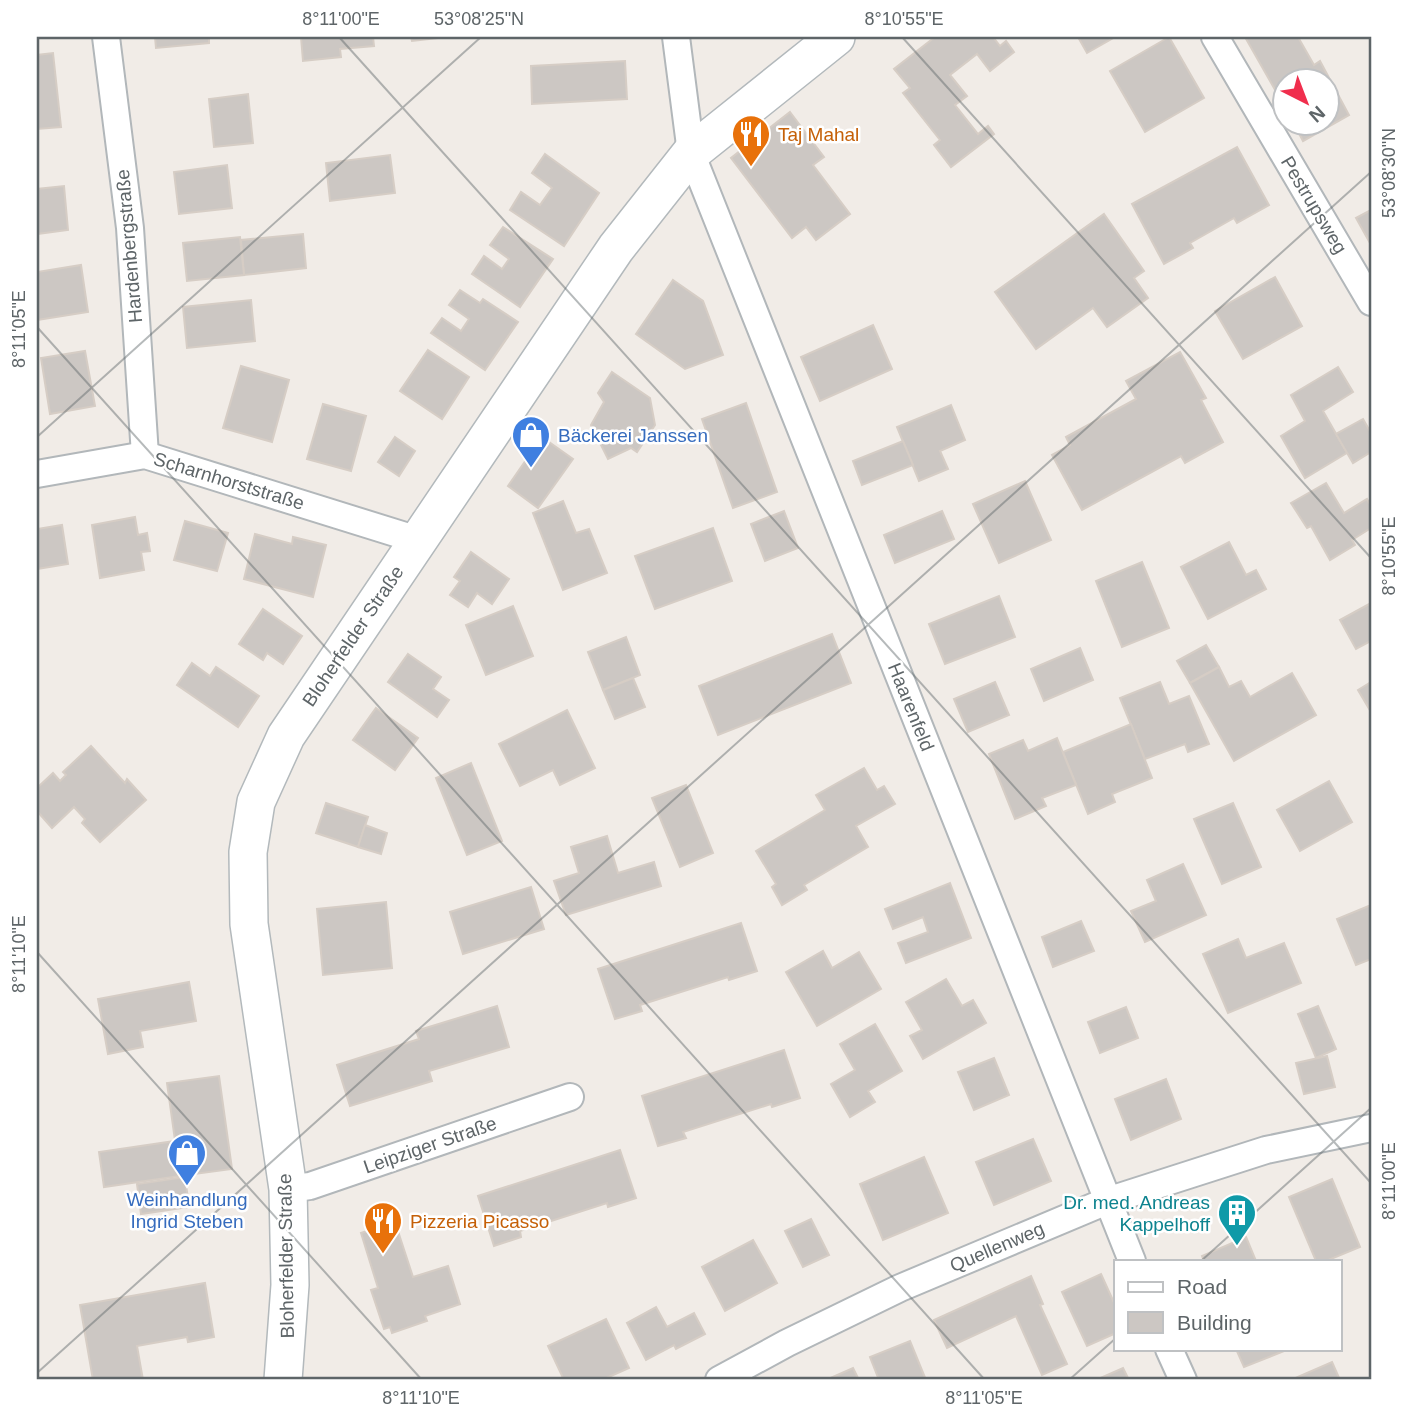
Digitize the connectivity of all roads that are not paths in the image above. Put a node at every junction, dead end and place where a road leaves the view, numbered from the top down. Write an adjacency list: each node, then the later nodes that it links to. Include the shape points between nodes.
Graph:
1 (106, 37): 7 (street, Hardenbergstraße, via 130,228)
2 (676, 37): 5 (street, Haarenfeld)
3 (836, 37): 5 (street, Bloherfelder Straße)
4 (1215, 37): 6 (street, Pestrupsweg)
5 (691, 153): 9 (street, Bloherfelder Straße, via 616,247); 13 (street, Haarenfeld)
6 (1371, 302)
7 (145, 455): 8 (street, Scharnhorststraße); 9 (street, Scharnhorststraße)
8 (37, 474)
9 (418, 540): 12 (street, Bloherfelder Straße, via 286,736 256,802 248,852 249,924)
10 (570, 1097): 12 (street, Leipziger Straße, via 310,1186)
11 (1371, 1128): 13 (street, Quellenweg, via 1266,1150)
12 (288, 1189): 16 (street, Bloherfelder Straße, via 290,1285)
13 (1107, 1201): 14 (street, Haarenfeld); 17 (street, Quellenweg, via 900,1288)
14 (1132, 1260)
15 (1169, 1350): 18 (street)
16 (284, 1380)
17 (719, 1380)
18 (1183, 1380)

